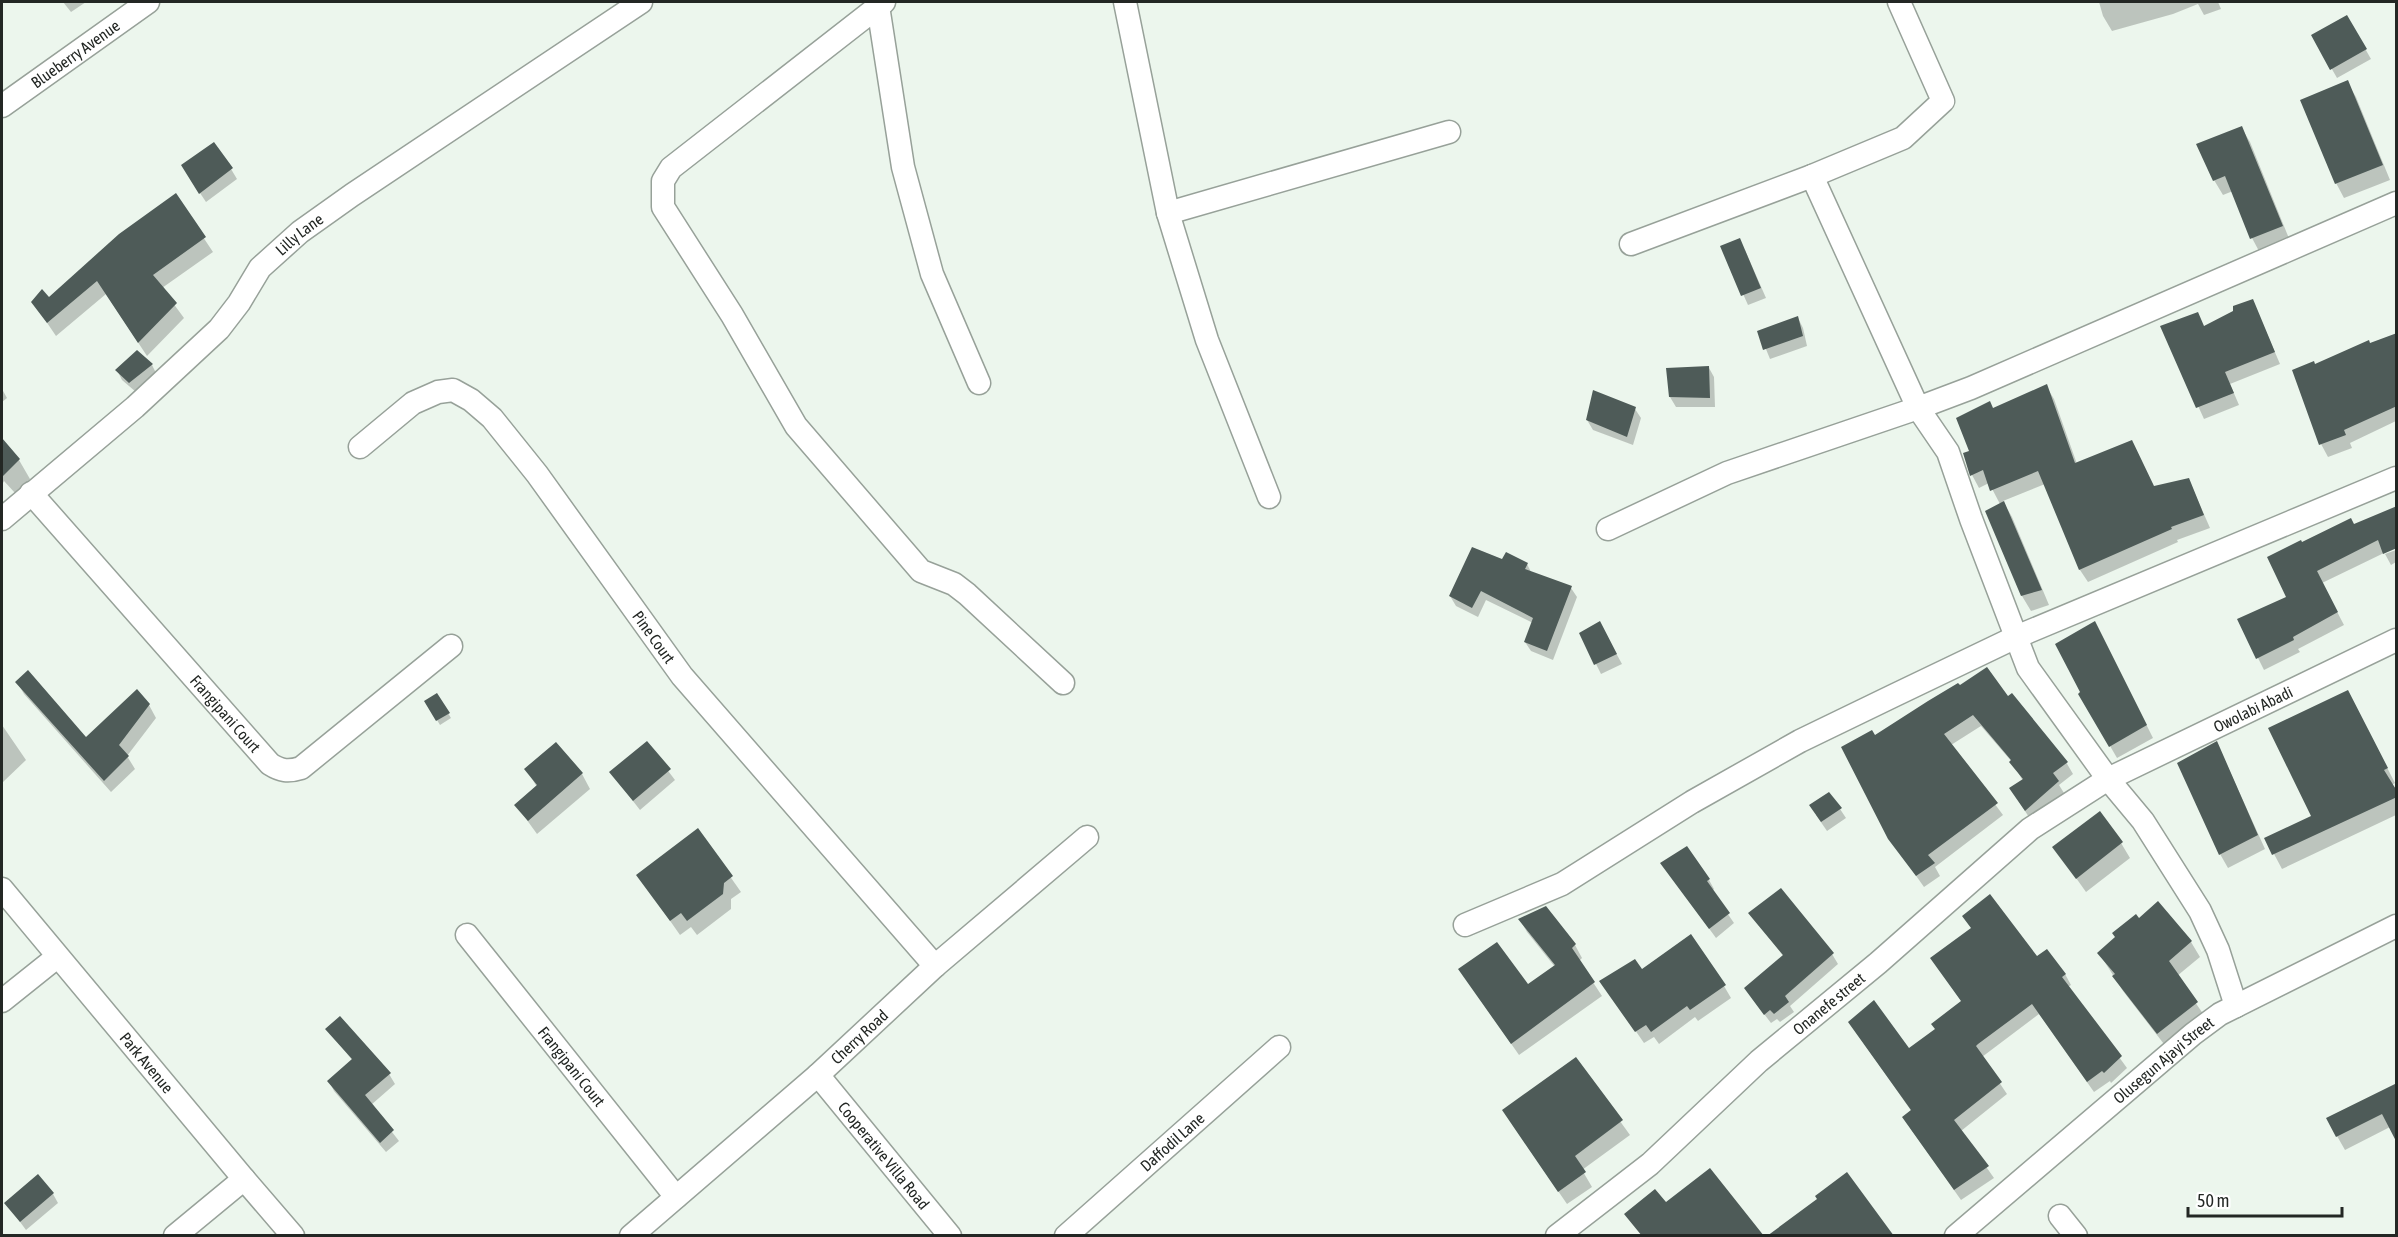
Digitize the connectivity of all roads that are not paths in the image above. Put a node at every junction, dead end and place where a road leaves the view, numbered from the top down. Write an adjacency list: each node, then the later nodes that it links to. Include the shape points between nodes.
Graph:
1 (148, 2): 7 (street, Blueberry Avenue)
2 (641, 2): 6 (street, Lilly Lane)
3 (1125, 2): 11 (street)
4 (1899, 2): 9 (street, via 1943,101 1903,138)
5 (881, 4): 13 (street, via 906,178 932,274); 24 (street, via 671,168 663,181 663,207 796,426 921,571 954,584 967,594)
6 (615, 8): 17 (street, Lilly Lane, via 300,232 260,268 219,329 135,407)
7 (2, 106)
8 (1449, 132): 11 (street)
9 (1812, 176): 12 (street); 14 (street)
10 (2397, 203): 14 (street)
11 (1168, 213): 18 (street, via 1207,340)
12 (1631, 244)
13 (980, 383)
14 (1918, 408): 20 (street, via 1727,473); 21 (street, via 1948,452)
15 (360, 447): 32 (street, Pine Court, via 413,403 438,392 453,390 492,418 537,474 682,676)
16 (2397, 478): 21 (street)
17 (32, 493): 19 (street, Lilly Lane); 23 (street, Frangipani Court, via 279,770 301,768)
18 (1269, 497)
19 (2, 519)
20 (1608, 529)
21 (2016, 637): 25 (street, via 2028,668); 28 (street, via 1800,741 1692,802 1562,884)
22 (2397, 640): 25 (street, Owolabi Abadi)
23 (451, 646)
24 (1063, 683)
25 (2108, 779): 34 (street, via 2143,821 2200,911 2218,950); 45 (street, Onanefe street, via 2030,829 1759,1061 1650,1164)
26 (1088, 837): 32 (street, Cherry Road)
27 (2, 888): 31 (street, Park Avenue)
28 (1466, 925)
29 (2397, 926): 34 (street, Olusegun Ajayi Street)
30 (467, 935): 38 (street, Frangipani Court)
31 (57, 957): 33 (street); 37 (street, Park Avenue)
32 (935, 966): 36 (street, Cherry Road)
33 (2, 1001)
34 (2236, 1006): 46 (street, Olusegun Ajayi Street, via 2193,1034)
35 (1279, 1047): 44 (street, Daffodil Lane)
36 (818, 1075): 38 (street, Cherry Road); 43 (street, Cooperative Villa Road)
37 (244, 1179): 40 (street); 41 (street, Park Avenue)
38 (676, 1197): 42 (street, Cherry Road)
39 (2060, 1216): 47 (street)
40 (175, 1236)
41 (293, 1236)
42 (631, 1236)
43 (950, 1236)
44 (1066, 1236)
45 (1557, 1236)
46 (1956, 1236)
47 (2076, 1236)

